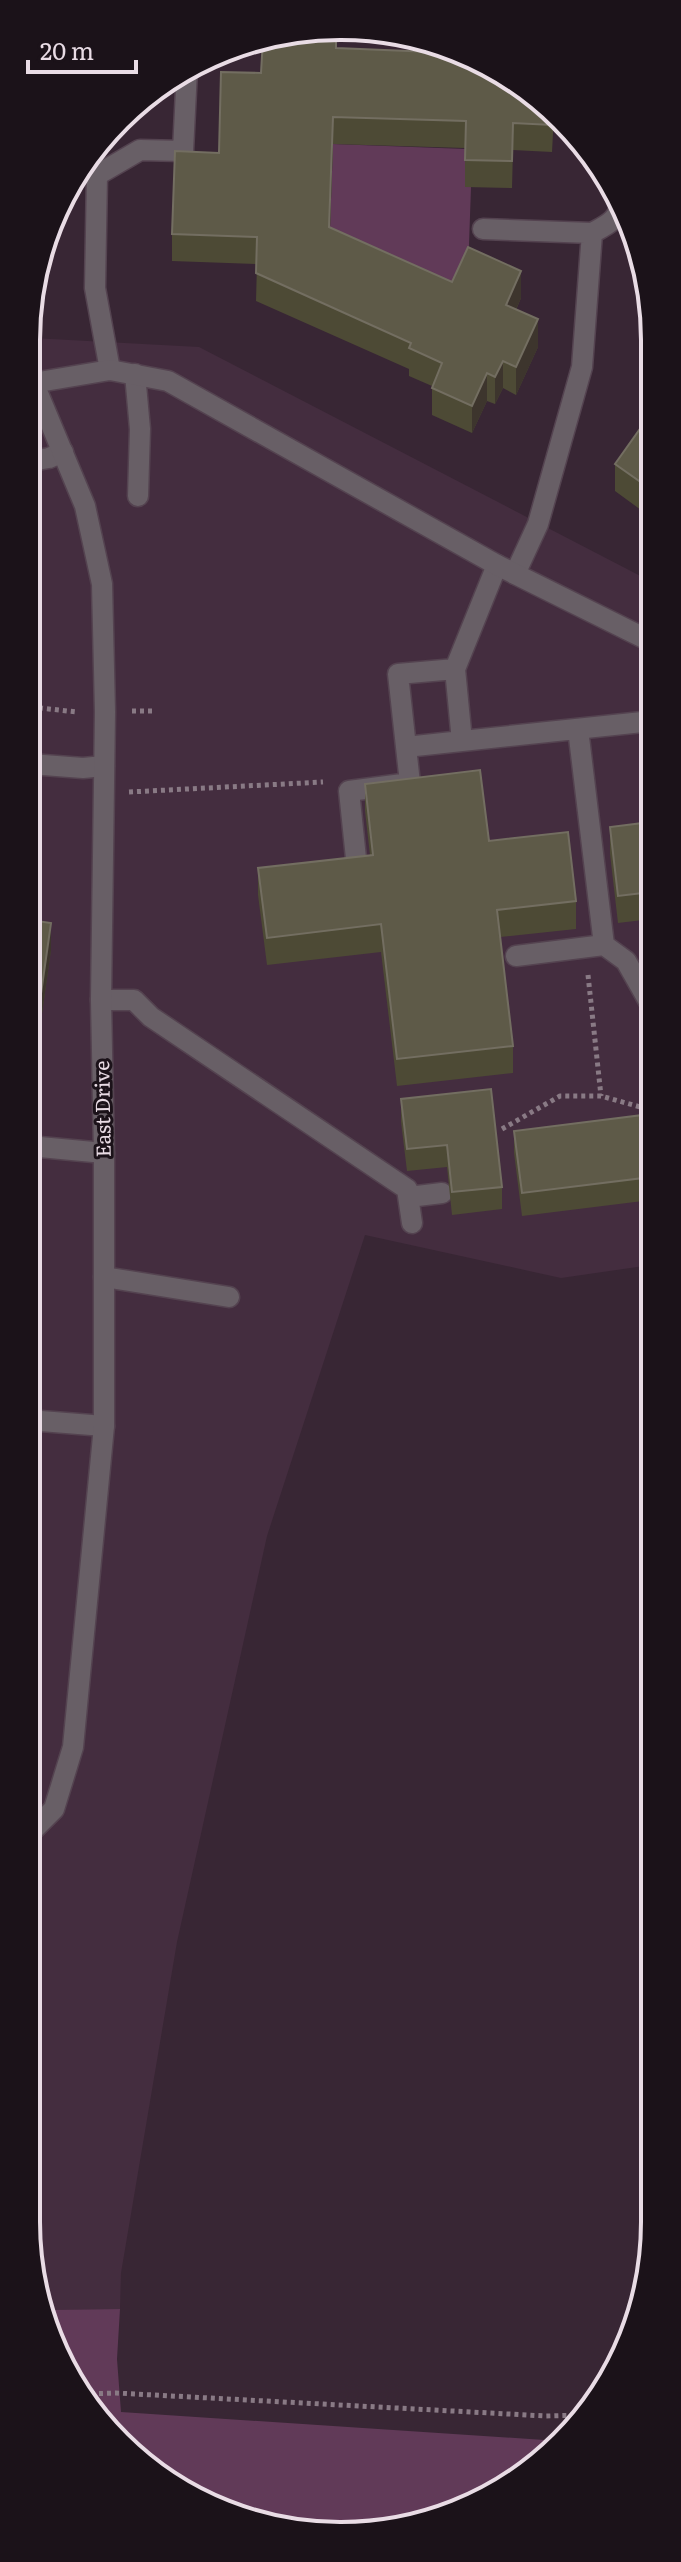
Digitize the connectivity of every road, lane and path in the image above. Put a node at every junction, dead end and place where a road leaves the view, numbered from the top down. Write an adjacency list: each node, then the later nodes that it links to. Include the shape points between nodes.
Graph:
1 (186, 82): 5 (street, via 183,151 140,150 97,175 95,288)
2 (615, 218): 4 (street)
3 (483, 229): 4 (street)
4 (592, 233): 12 (street, via 582,367 538,524)
5 (110, 370): 6 (street); 7 (street)
6 (135, 374): 11 (street); 12 (street, via 168,381)
7 (40, 380)
8 (40, 399): 9 (street, East Drive)
9 (63, 452): 10 (street); 16 (street, East Drive, via 85,506 102,584)
10 (40, 458)
11 (138, 496)
12 (506, 569): 13 (street); 14 (street)
13 (641, 636)
14 (455, 669): 19 (street); 20 (street, via 398,674)
15 (40, 708): 16 (path)
16 (105, 712): 22 (street, East Drive)
17 (641, 722): 18 (street)
18 (578, 729): 19 (street); 26 (street)
19 (462, 741): 20 (street)
20 (406, 747): 23 (street, via 410,783)
21 (40, 765): 22 (street)
22 (104, 766): 29 (street, East Drive)
23 (349, 791): 24 (path, via 340,781); 25 (street)
24 (124, 792)
25 (357, 868)
26 (594, 946): 27 (street); 28 (street, via 626,961); 30 (path)
27 (516, 956)
28 (641, 987)
29 (101, 1000): 34 (street, East Drive); 36 (street, via 134,1000 151,1017 407,1189)
30 (601, 1096): 31 (path); 32 (path, via 560,1096)
31 (641, 1107)
32 (502, 1129)
33 (40, 1147): 34 (street)
34 (104, 1153): 38 (street, East Drive)
35 (442, 1193): 36 (street)
36 (409, 1197): 37 (street)
37 (412, 1223)
38 (104, 1277): 39 (street); 41 (street, East Drive)
39 (229, 1297)
40 (40, 1421): 41 (street)
41 (104, 1426): 42 (street, East Drive, via 73,1747 54,1809)
42 (40, 1823)
43 (95, 2394): 44 (path)
44 (570, 2415)

